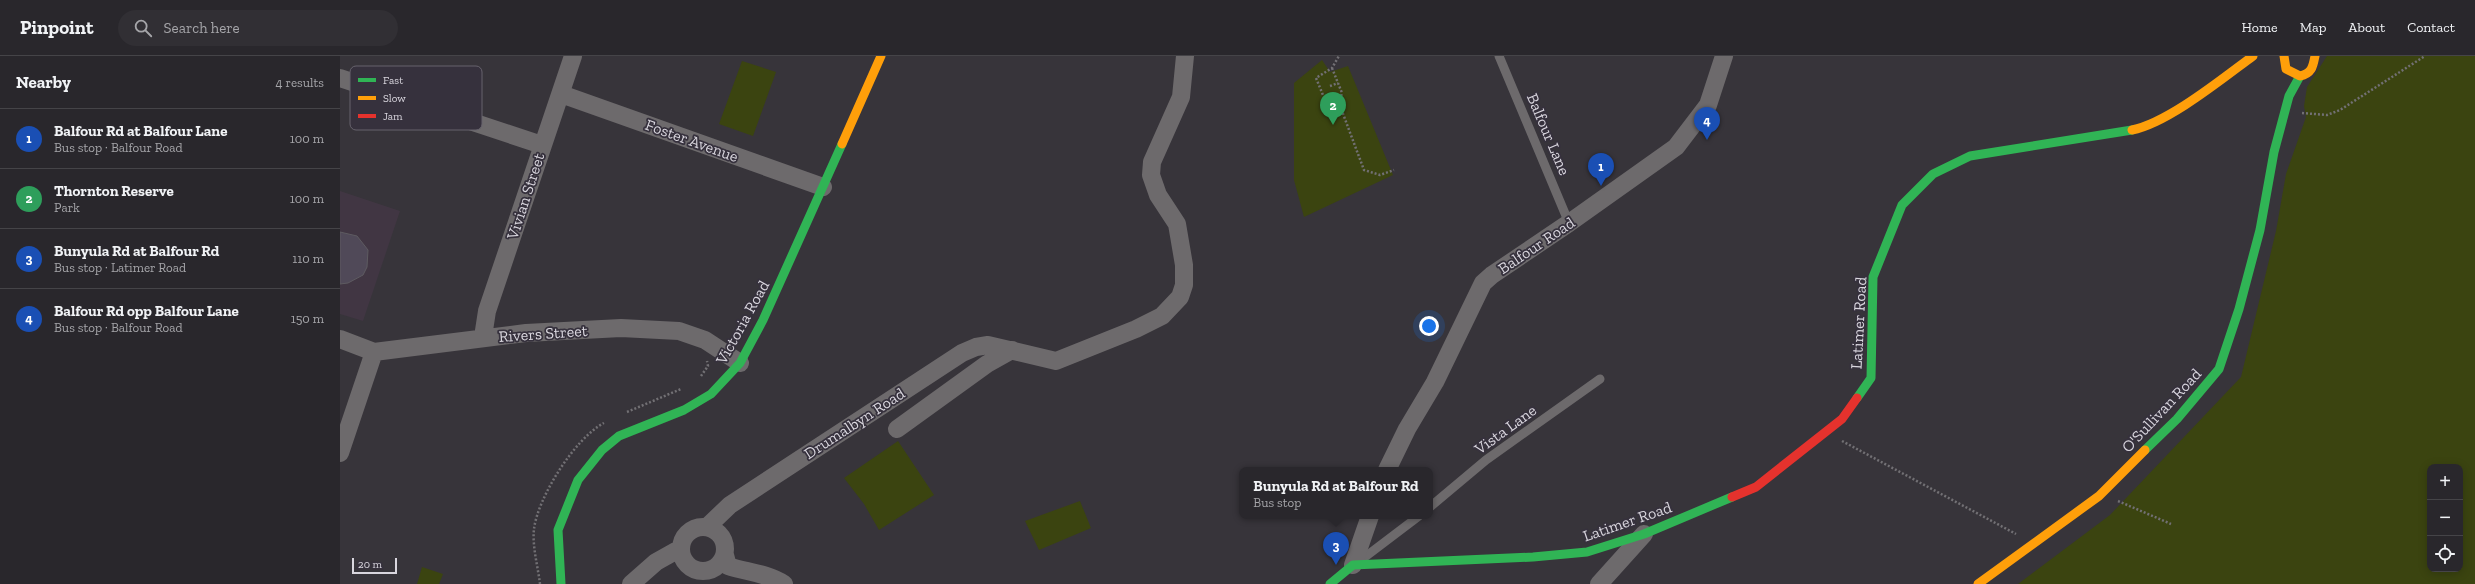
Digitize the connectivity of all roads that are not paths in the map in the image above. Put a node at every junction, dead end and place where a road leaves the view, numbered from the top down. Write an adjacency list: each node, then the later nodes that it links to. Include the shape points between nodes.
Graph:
1 (572, 56): 12 (street, Vivian Street)
2 (881, 56): 15 (street, Victoria Road)
3 (1185, 56): 19 (street, Drumalbyn Road, via 1181,97 1152,162 1151,175 1158,195 1177,224 1184,265 1184,284 1180,297 1162,316 1056,361)
4 (1499, 56): 16 (lane, Balfour Lane)
5 (1724, 56): 16 (street, Balfour Road, via 1708,105 1676,147)
6 (2253, 56): 30 (street, Latimer Road, via 2199,96 2143,128 1970,156 1933,174 1902,205 1872,277 1871,378 1842,419 1756,487)
7 (2284, 56): 9 (street, via 2286,70)
8 (2315, 56): 9 (street, via 2314,68 2306,75)
9 (2300, 76): 39 (street, O'Sullivan Road, via 2289,96 2274,152 2260,230 2239,309 2219,369 2177,420 2101,494 2032,542)
10 (340, 78): 11 (street)
11 (350, 81)
12 (561, 94): 14 (street, Vivian Street); 15 (street, Foster Avenue)
13 (482, 125): 14 (street)
14 (542, 145): 17 (street, Vivian Street, via 487,311)
15 (823, 187): 21 (street, Victoria Road, via 763,320)
16 (1569, 223): 25 (street, Balfour Road, via 1483,283)
17 (483, 337): 20 (street, Rivers Street); 21 (street, Rivers Street, via 621,328 680,331 705,340)
18 (340, 339): 20 (street, Rivers Street)
19 (1012, 350): 23 (street, Drumalbyn Road, via 987,364); 29 (street, Drumalbyn Road, via 988,345 962,353 730,505)
20 (374, 352): 24 (street)
21 (740, 363): 34 (street, Victoria Road, via 711,394 684,410 619,436 602,450 578,480 562,515 558,530)
22 (1600, 378): 26 (lane, Vista Lane, via 1486,460)
23 (896, 429)
24 (340, 453)
25 (1388, 467)
26 (1433, 504)
27 (1369, 519): 33 (street)
28 (1415, 519): 33 (lane)
29 (708, 526): 31 (street, via 700,526 686,534); 32 (street, via 722,535 726,545)
30 (1644, 534): 33 (street, Latimer Road, via 1587,552); 38 (street)
31 (681, 548): 32 (street, via 682,557 687,565 704,572 721,564); 35 (street, via 656,562)
32 (725, 555): 36 (street, via 728,566 762,574)
33 (1353, 566): 37 (street)
34 (561, 584)
35 (631, 584)
36 (784, 584)
37 (1330, 584)
38 (1599, 584)
39 (1978, 584)

